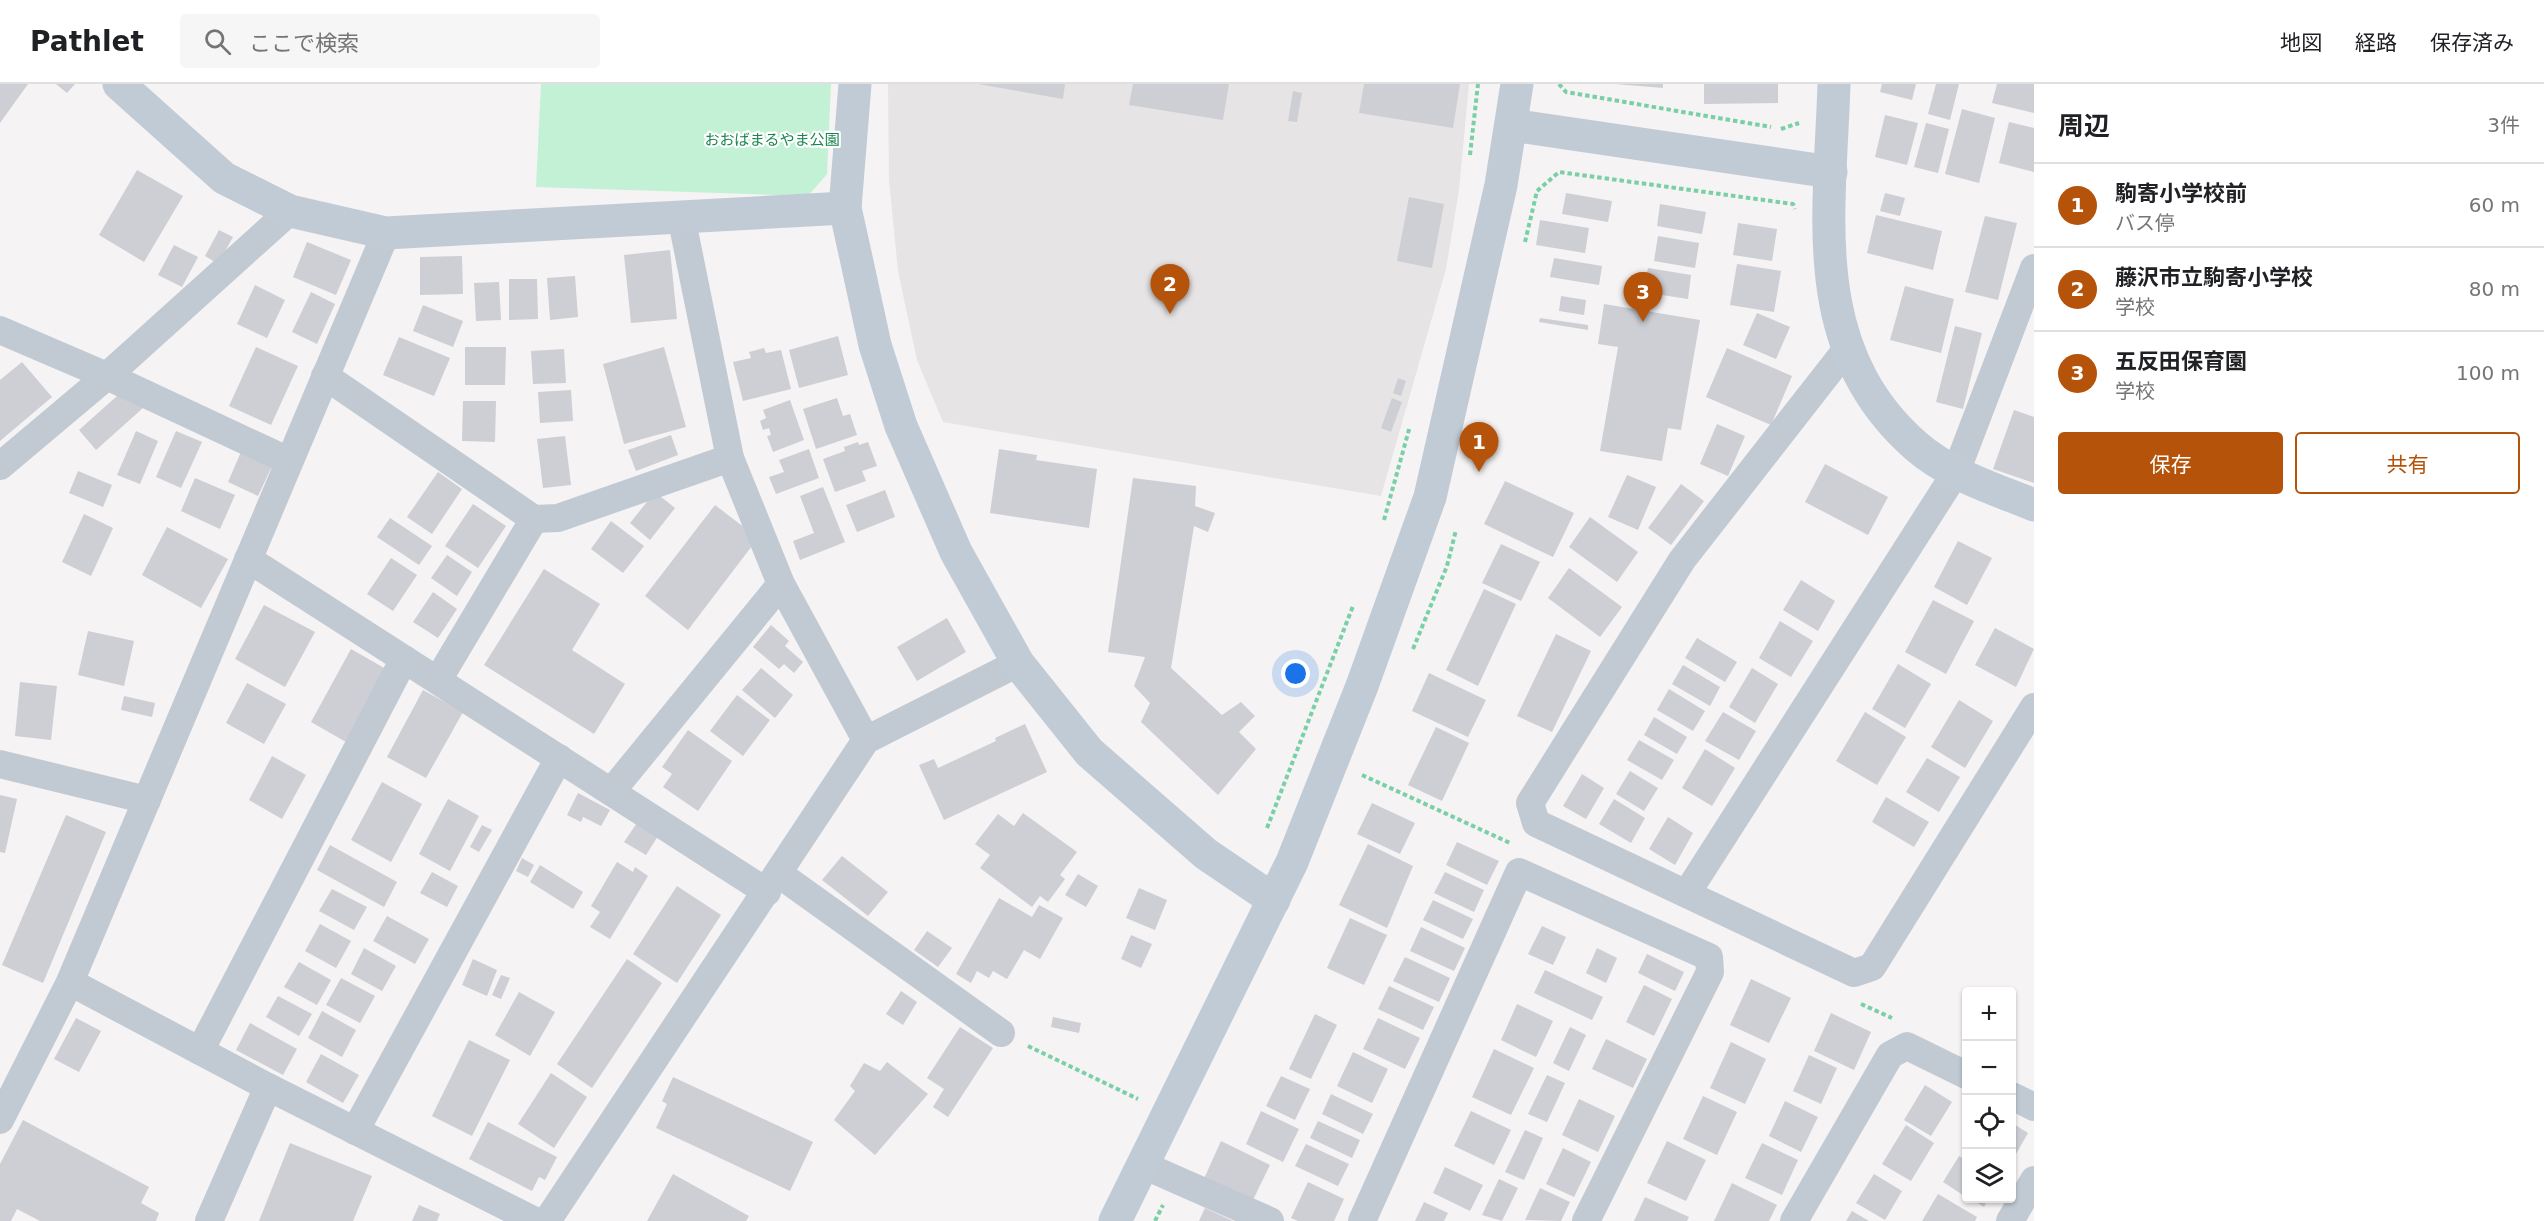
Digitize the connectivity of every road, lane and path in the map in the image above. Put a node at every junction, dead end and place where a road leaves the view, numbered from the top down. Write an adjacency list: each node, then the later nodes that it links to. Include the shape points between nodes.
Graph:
1 (118, 84): 10 (street, via 224,178)
2 (855, 84): 9 (street)
3 (1516, 84): 7 (street)
4 (1559, 84): 6 (path, via 1566,92 1784,129)
5 (1834, 84): 8 (street)
6 (1805, 118)
7 (1511, 125): 8 (street); 45 (street, via 1430,497 1362,686)
8 (1831, 172): 17 (street, via 1831,282)
9 (845, 208): 12 (street); 32 (street, via 875,345 902,426 956,552)
10 (291, 212): 13 (street); 18 (street)
11 (1800, 215): 14 (path, via 1792,204 1559,172 1537,191)
12 (681, 216): 13 (street); 20 (street)
13 (386, 233): 19 (street)
14 (1523, 248)
15 (2034, 268): 23 (street)
16 (0, 330): 18 (street)
17 (1846, 350): 23 (street, via 1881,410 1917,447); 44 (street, via 1682,560 1530,803 1536,823)
18 (107, 376): 21 (street); 22 (street)
19 (325, 376): 21 (street); 25 (street)
20 (730, 458): 25 (street, via 558,518); 28 (street)
21 (289, 461): 27 (street)
22 (0, 466)
23 (1956, 472): 24 (street); 44 (street)
24 (2034, 505)
25 (534, 519): 33 (street)
26 (1458, 521): 30 (path, via 1447,566)
27 (248, 559): 31 (street); 41 (street)
28 (781, 584): 35 (street); 40 (street)
29 (1354, 604): 42 (path)
30 (1411, 654)
31 (404, 659): 33 (street); 48 (street)
32 (1018, 663): 35 (street); 45 (street, via 1089,752 1206,854)
33 (438, 680): 36 (street)
34 (2034, 707): 44 (street, via 1872,968 1854,973)
35 (866, 740): 43 (street)
36 (559, 758): 40 (street); 55 (street)
37 (0, 764): 41 (street)
38 (1366, 764): 39 (path)
39 (1357, 785)
40 (611, 792): 43 (street)
41 (147, 800): 46 (street)
42 (1265, 834)
43 (773, 883): 47 (street); 61 (street)
44 (1687, 893)
45 (1274, 900): 56 (street)
46 (70, 982): 48 (street); 54 (street)
47 (1001, 1033): 52 (path)
48 (200, 1051): 50 (street)
49 (1962, 1073): 67 (street, via 1907,1047 1890,1055)
50 (268, 1087): 55 (street); 59 (street)
51 (2016, 1098): 53 (street)
52 (1138, 1099)
53 (2034, 1107)
54 (2, 1109)
55 (355, 1131): 60 (street)
56 (1143, 1165): 62 (street); 64 (street)
57 (2034, 1180): 68 (street)
58 (1166, 1200): 63 (path)
59 (209, 1221)
60 (535, 1221)
61 (547, 1221)
62 (1115, 1221)
63 (1155, 1221)
64 (1270, 1221)
65 (1362, 1221): 66 (street, via 1519,872 1708,957 1710,972)
66 (1586, 1221)
67 (1794, 1221)
68 (2010, 1221)

